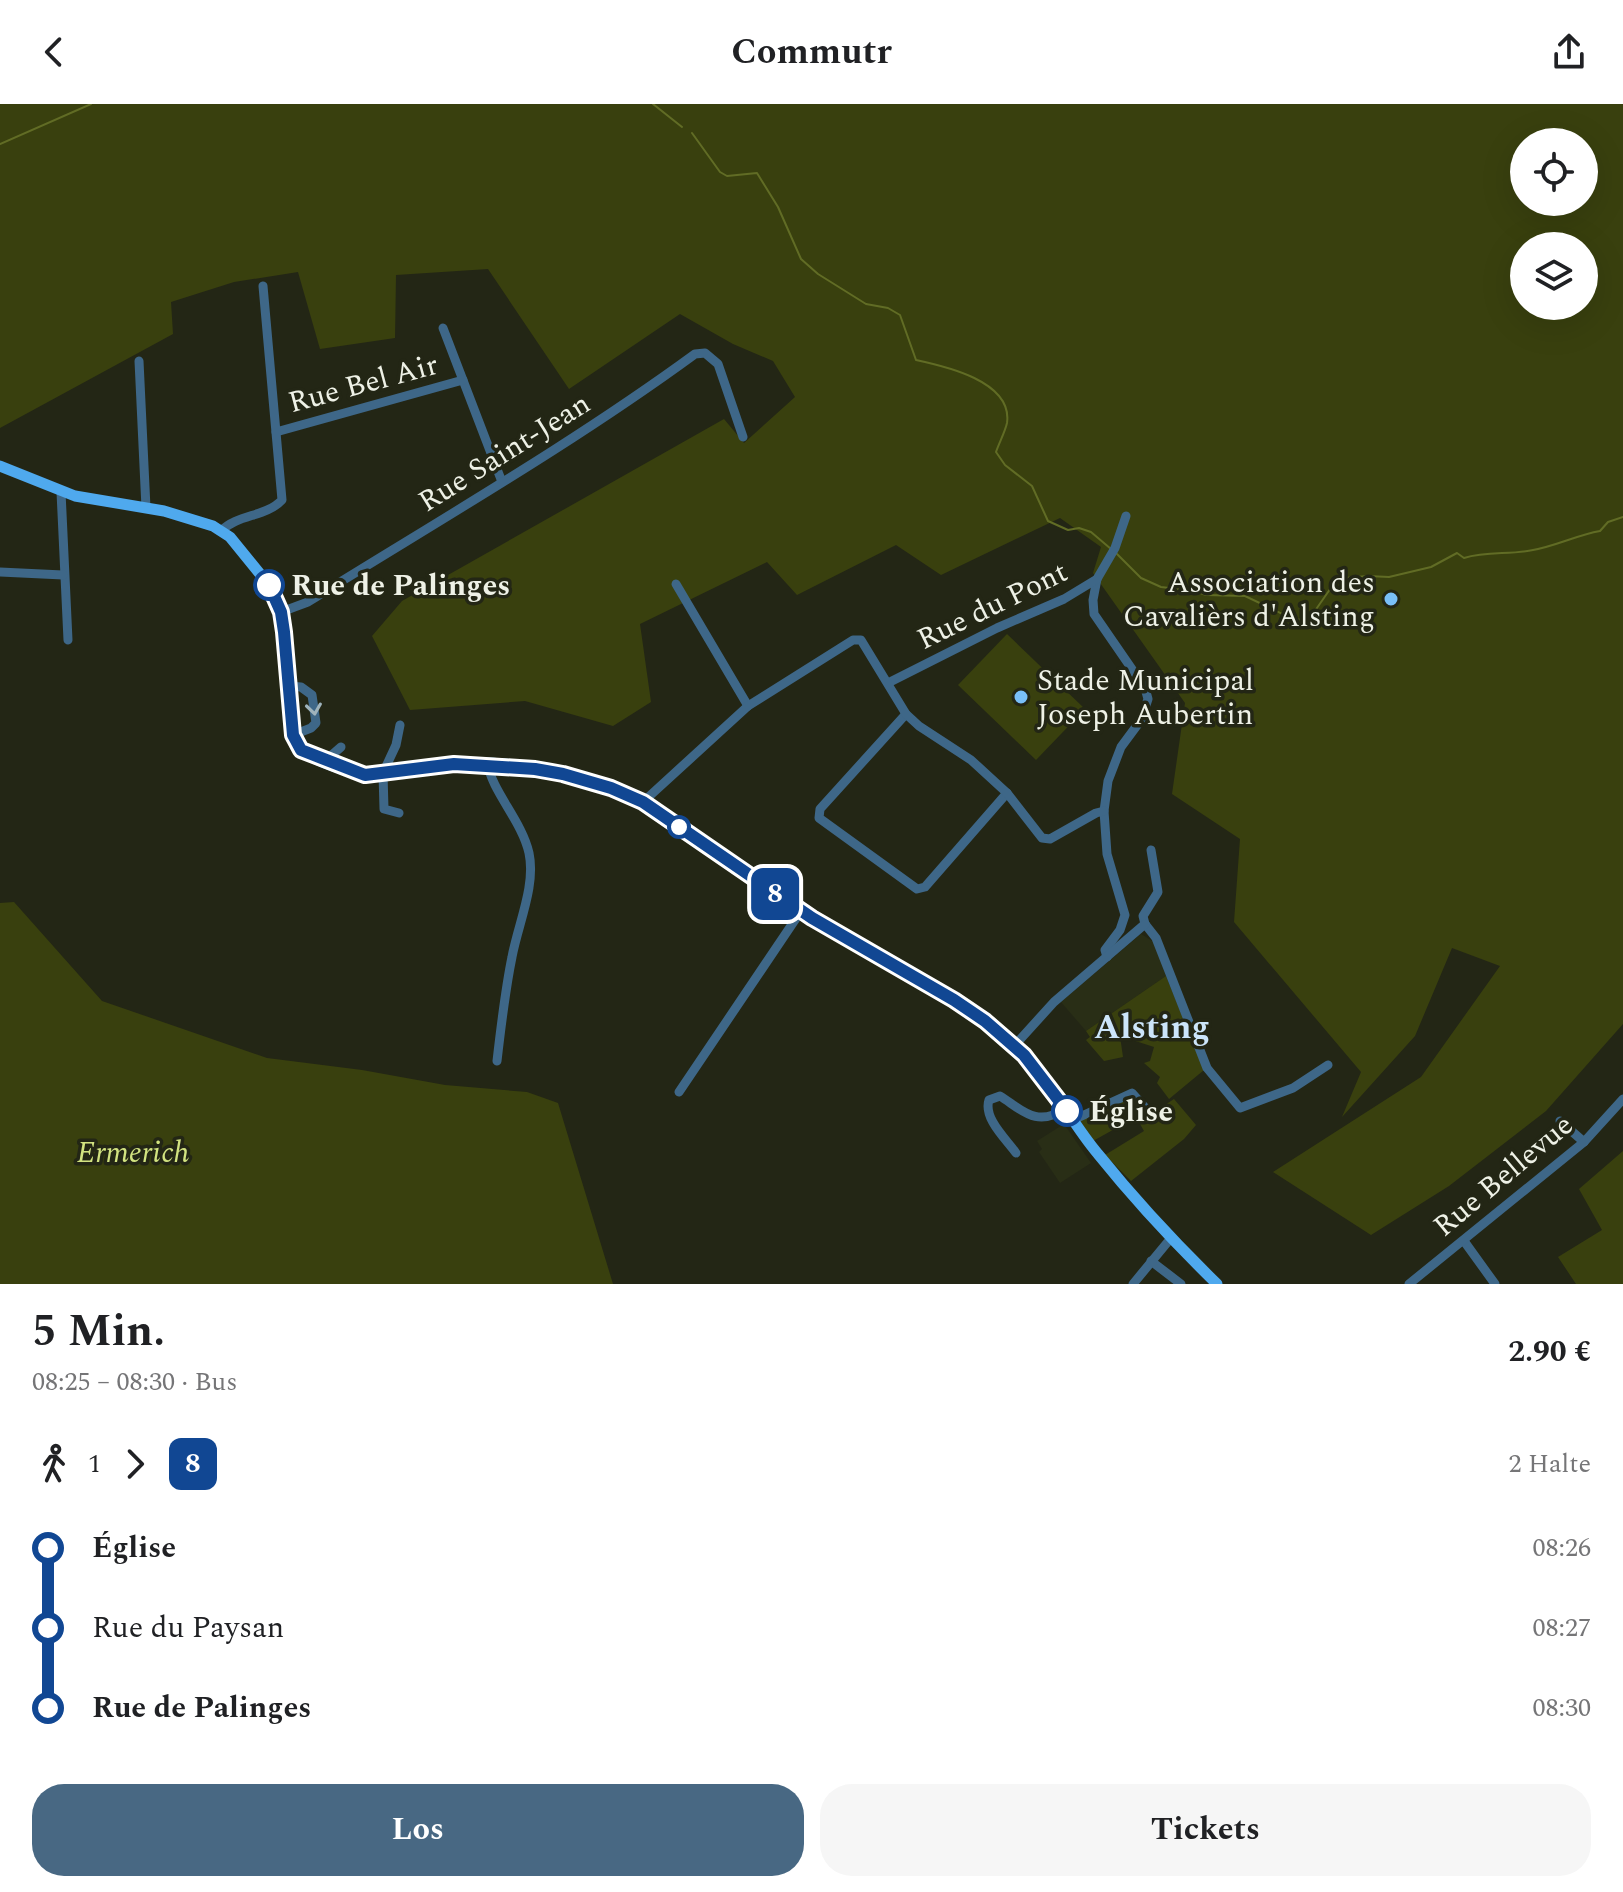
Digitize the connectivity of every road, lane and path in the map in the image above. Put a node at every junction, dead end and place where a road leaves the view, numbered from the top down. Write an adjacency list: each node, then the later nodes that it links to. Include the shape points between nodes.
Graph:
1 (263, 286): 5 (street)
2 (443, 328): 4 (street)
3 (139, 361): 10 (street)
4 (463, 380): 5 (street, Rue Bel Air); 8 (street)
5 (276, 432): 12 (street, via 282,500)
6 (743, 437): 8 (street, Rue Saint-Jean, via 718,364 705,353 695,354)
7 (0, 466): 9 (main road)
8 (502, 482): 17 (street, Rue Saint-Jean, via 308,602)
9 (61, 492): 10 (main road); 14 (street)
10 (146, 508): 12 (main road)
11 (1126, 516): 15 (street, Rue du Pont)
12 (221, 531): 17 (main road, via 269,585)
13 (0, 571): 14 (street)
14 (63, 575): 18 (street)
15 (1097, 579): 19 (street, Rue du Pont); 31 (street, via 1094,614 1148,699 1141,720 1121,747)
16 (676, 584): 21 (street)
17 (281, 612): 20 (main road)
18 (68, 640)
19 (888, 683): 21 (street, via 861,640 853,640); 22 (street)
20 (289, 686): 24 (main road); 24 (street, one-way to 24, via 312,695 316,720)
21 (748, 706): 30 (street)
22 (906, 714): 29 (street); 29 (street, via 820,809 819,818 917,889 925,887)
23 (400, 725): 28 (street)
24 (293, 735): 26 (main road, via 301,750)
25 (341, 747): 26 (street)
26 (325, 761): 28 (main road, via 359,774)
27 (488, 764): 28 (main road); 30 (main road, via 563,774); 38 (street, via 521,828 530,867)
28 (383, 773): 32 (street, via 384,809)
29 (1007, 793): 31 (street, via 1042,838 1050,839)
30 (643, 802): 34 (main road)
31 (1104, 811): 36 (street, via 1107,854 1125,915 1105,950)
32 (399, 813)
33 (1151, 850): 35 (street, via 1158,892 1143,916)
34 (801, 911): 37 (main road, via 954,1000); 40 (street)
35 (1145, 924): 36 (street); 39 (street, via 1156,938 1207,1068 1240,1108 1293,1088)
36 (1107, 957): 37 (street, via 1054,1002)
37 (1015, 1045): 42 (main road)
38 (497, 1061)
39 (1328, 1065)
40 (679, 1092)
41 (1623, 1099): 46 (street, Rue Bellevue)
42 (1065, 1108): 44 (main road); 47 (street, via 1031,1115 1000,1096 989,1100 987,1112)
43 (1149, 1112): 44 (street, via 1132,1093)
44 (1073, 1120): 48 (main road)
45 (1560, 1121): 46 (street)
46 (1584, 1142): 49 (street, Rue Bellevue)
47 (1016, 1153)
48 (1171, 1238): 50 (street); 51 (main road)
49 (1464, 1241): 54 (street, Rue Bellevue); 55 (street)
50 (1151, 1261): 52 (street); 53 (street)
51 (1210, 1282)
52 (1133, 1284)
53 (1181, 1284)
54 (1409, 1284)
55 (1495, 1284)

